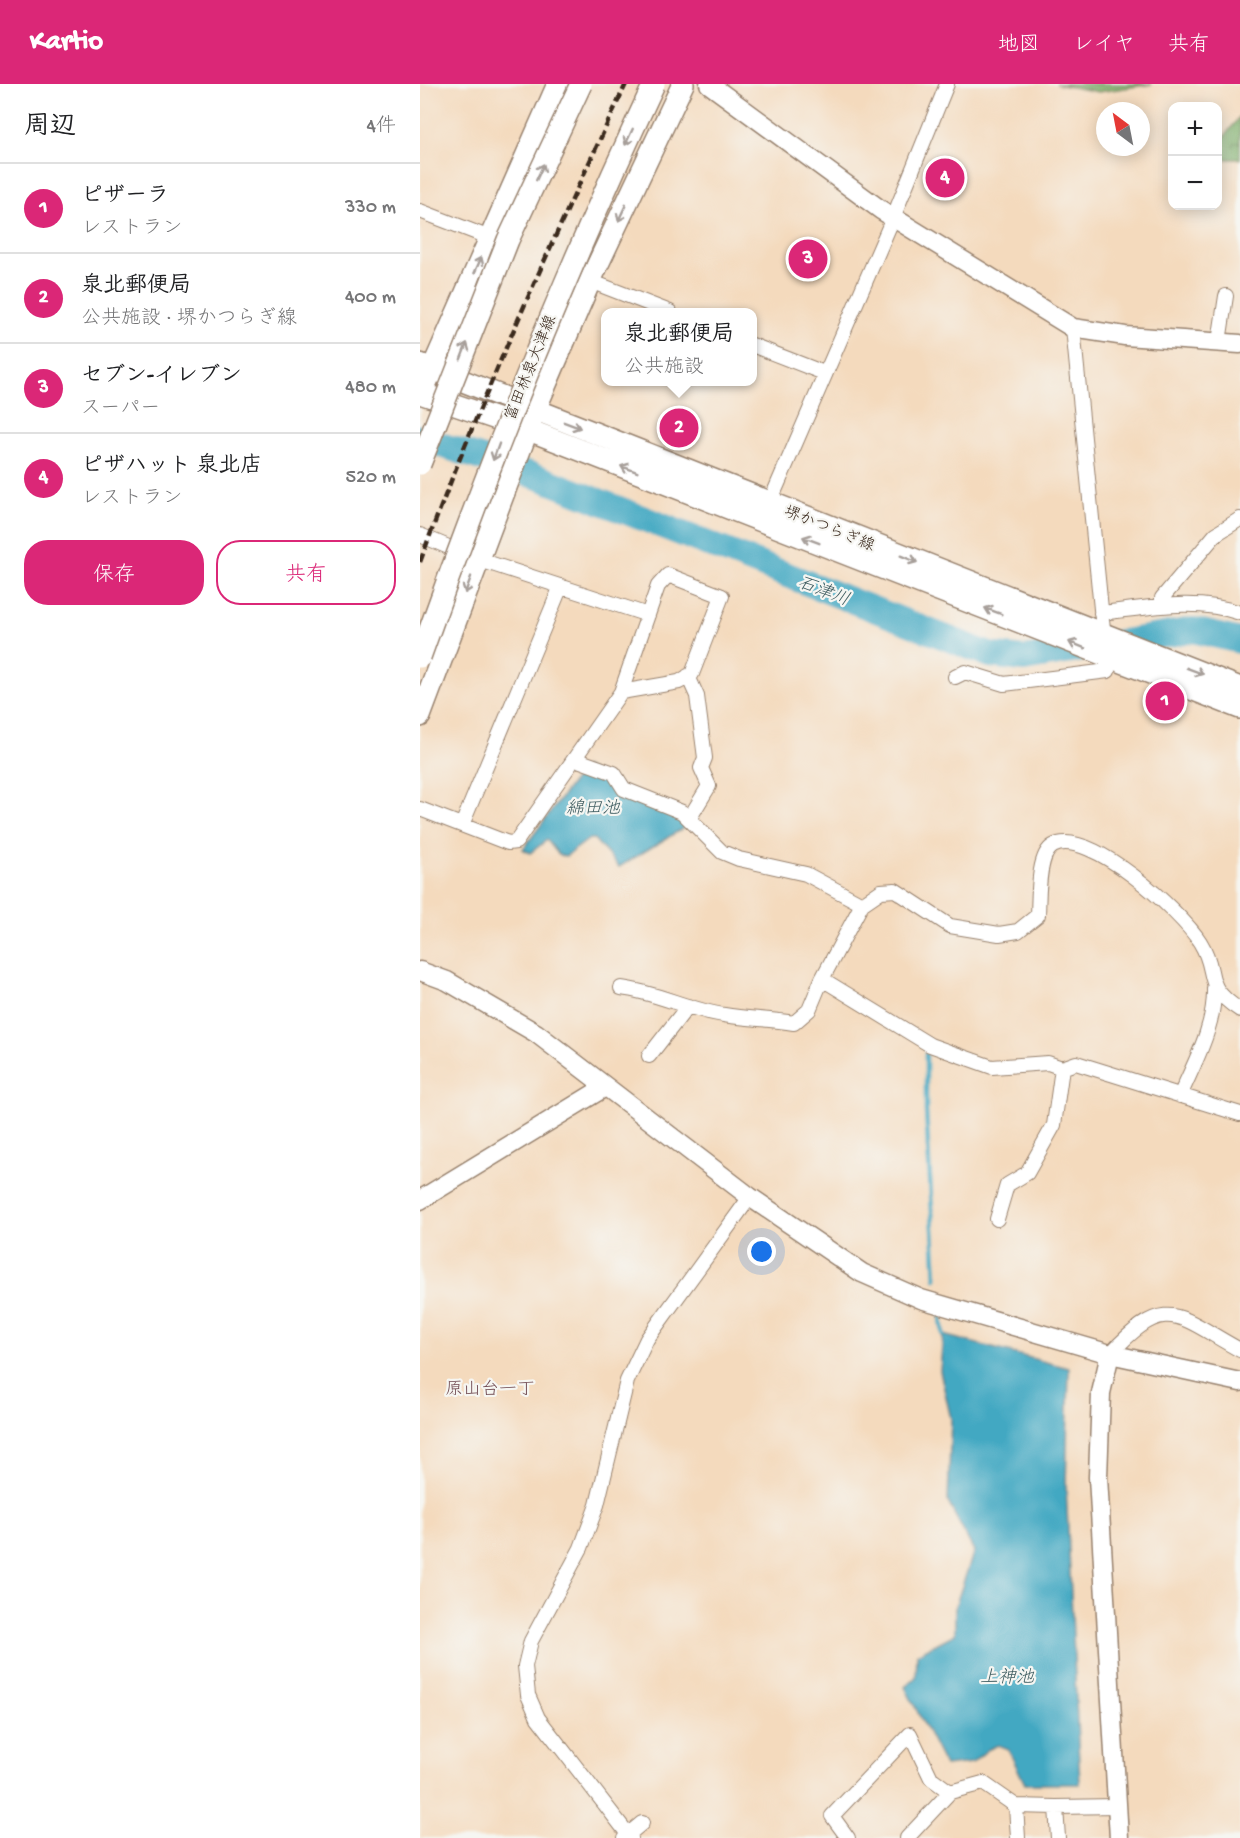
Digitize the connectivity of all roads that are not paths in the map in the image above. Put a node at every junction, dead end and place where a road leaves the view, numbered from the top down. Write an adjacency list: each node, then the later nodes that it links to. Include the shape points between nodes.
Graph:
1 (558, 84): 9 (main road)
2 (581, 84): 21 (main road, one-way to 2, bridge, via 508,240)
3 (654, 84): 31 (main road, 富田林泉大津線, one-way to 31, bridge, via 521,383)
4 (683, 84): 10 (main road, one-way to 10)
5 (709, 84): 8 (street)
6 (947, 84): 8 (street)
7 (420, 211): 9 (street)
8 (893, 218): 13 (street); 18 (street)
9 (490, 238): 17 (main road, one-way to 9)
10 (590, 281): 12 (street); 20 (main road)
11 (1226, 296): 14 (street)
12 (660, 308)
13 (1073, 328): 14 (street); 30 (street)
14 (1219, 342): 15 (street)
15 (1240, 344)
16 (757, 347): 18 (street)
17 (426, 366): 19 (main road); 20 (main road, 堺かつらぎ線)
18 (824, 373): 22 (street)
19 (420, 394): 20 (main road, 堺かつらぎ線)
20 (529, 428): 22 (main road, 堺かつらぎ線, one-way to 22); 25 (main road); 32 (main road, 堺かつらぎ線, one-way to 20, via 1047,633)
21 (420, 464)
22 (770, 502): 30 (main road, 堺かつらぎ線, one-way to 30)
23 (1240, 519): 27 (street, via 1216,534 1162,598)
24 (420, 535): 25 (street)
25 (477, 559): 26 (street); 38 (main road, one-way to 38)
26 (561, 586): 29 (street); 42 (street)
27 (1162, 606): 28 (street, via 1198,605); 30 (street)
28 (1240, 614)
29 (648, 615): 33 (street, via 658,586 668,575 722,596); 36 (street)
30 (1097, 624): 32 (street); 35 (main road, 堺かつらぎ線, one-way to 35, via 1151,654)
31 (420, 657)
32 (1111, 663): 34 (street, via 1004,684 965,672); 37 (main road, 堺かつらぎ線)
33 (688, 676): 36 (street, via 679,682); 41 (street, via 697,696 705,758 700,768 709,786)
34 (955, 677)
35 (1240, 688)
36 (621, 692): 39 (street)
37 (1240, 708)
38 (420, 716)
39 (576, 759): 41 (street, via 614,773 624,789 682,812); 42 (street, via 516,842 508,843)
40 (420, 809): 42 (street)
41 (689, 819): 43 (street, via 722,852 739,860 806,874)
42 (462, 825)
43 (862, 904): 45 (street); 47 (street, via 881,891 895,890 950,926 999,934 1018,931 1038,915 1044,857 1052,846 1083,844 1127,870 1182,919 1201,943)
44 (420, 971): 52 (street, via 447,981 536,1033)
45 (822, 979): 48 (street, via 809,1010 794,1023 724,1015); 51 (street, via 930,1045 992,1067 1048,1063)
46 (621, 988): 48 (street)
47 (1214, 988): 49 (street); 53 (street, via 1208,1032)
48 (688, 1006): 50 (street)
49 (1240, 1010)
50 (649, 1056)
51 (1062, 1068): 53 (street, via 1076,1063); 57 (street, via 1054,1125 1027,1173 1007,1185)
52 (604, 1087): 55 (street); 56 (street)
53 (1179, 1096): 54 (street)
54 (1240, 1114)
55 (750, 1197): 59 (street, via 862,1273 921,1299); 66 (street, via 647,1339 627,1381 597,1505 581,1548 531,1641 525,1666 528,1695 538,1718)
56 (420, 1200)
57 (997, 1219)
58 (1240, 1350): 59 (street, via 1180,1317 1165,1314 1145,1320)
59 (1110, 1354): 60 (street); 63 (street, via 1101,1394 1098,1476)
60 (1240, 1383)
61 (950, 1792): 62 (street, via 983,1783); 67 (street, via 931,1778 910,1734 832,1816); 68 (street)
62 (1016, 1806): 64 (street); 69 (street)
63 (1117, 1806): 64 (street); 71 (street)
64 (1056, 1807): 70 (street)
65 (642, 1823): 66 (street)
66 (627, 1837)
67 (848, 1838)
68 (907, 1838)
69 (1018, 1838)
70 (1058, 1838)
71 (1119, 1838)

